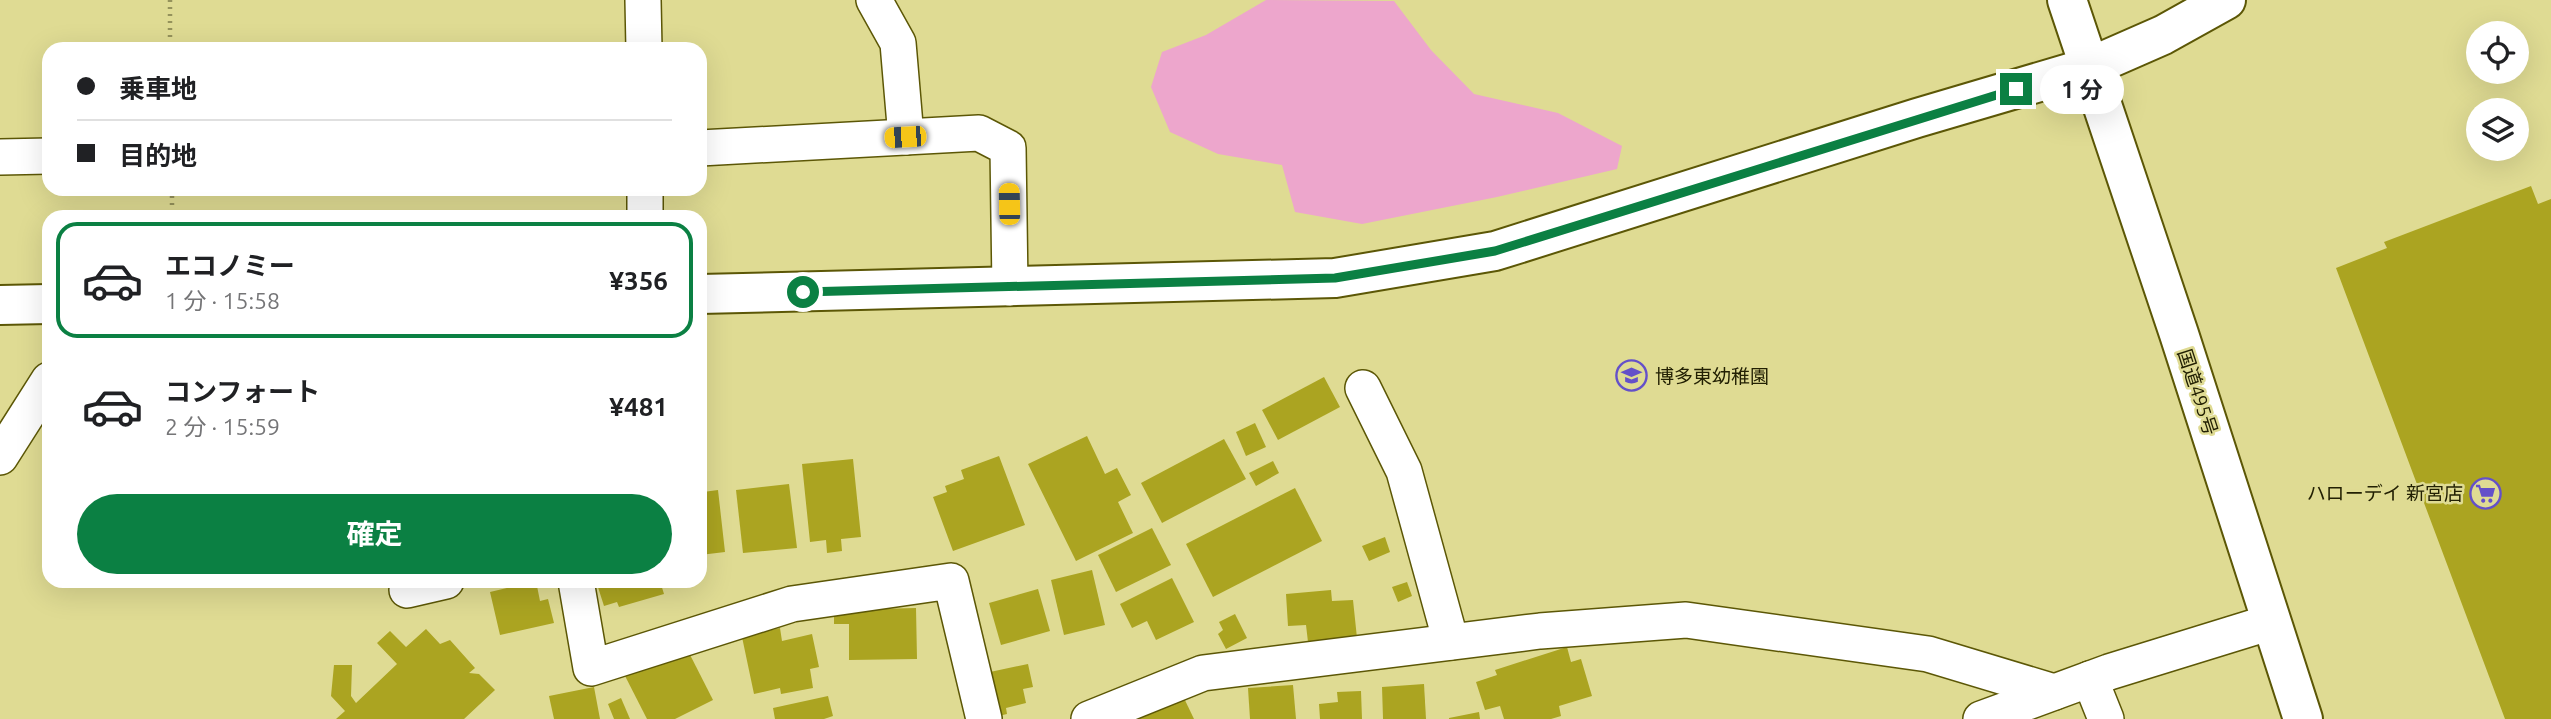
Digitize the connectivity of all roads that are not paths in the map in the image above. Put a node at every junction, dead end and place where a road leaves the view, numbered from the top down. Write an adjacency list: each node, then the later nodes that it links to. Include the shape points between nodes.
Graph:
1 (643, 0): 5 (street)
2 (874, 0): 7 (street, via 898,43)
3 (2067, 0): 6 (main road, 国道495号)
4 (2227, 0): 6 (main road, via 2163,36)
5 (644, 42)
6 (2090, 67): 11 (main road, via 1495,251 1335,278); 21 (main road, 国道495号)
7 (905, 137): 8 (street); 11 (street, via 979,133 1008,148)
8 (707, 148)
9 (42, 156): 10 (street)
10 (0, 157)
11 (1010, 288): 12 (main road)
12 (707, 294)
13 (42, 304): 14 (main road)
14 (0, 305)
15 (1363, 388): 22 (street, via 1404,471)
16 (42, 391): 17 (street)
17 (0, 457)
18 (416, 588): 20 (street)
19 (577, 588): 25 (street, via 591,668 792,604 951,581)
20 (407, 590)
21 (2271, 622): 23 (street); 29 (main road, 国道495号)
22 (1451, 642): 24 (street, via 1686,620 1928,654); 26 (street, via 1203,673)
23 (2091, 679): 24 (street); 28 (street)
24 (2054, 692): 27 (street)
25 (984, 719)
26 (1089, 719)
27 (1980, 719)
28 (2106, 719)
29 (2303, 719)

